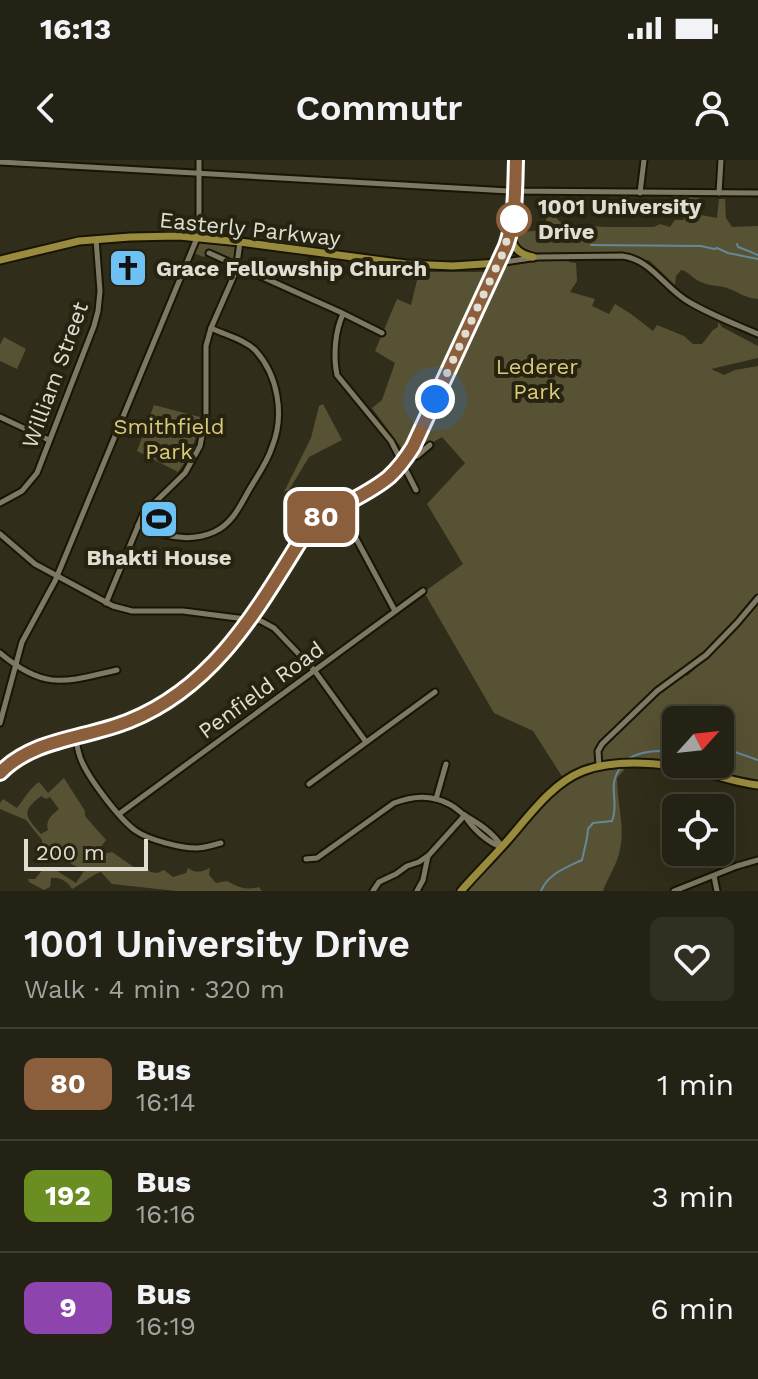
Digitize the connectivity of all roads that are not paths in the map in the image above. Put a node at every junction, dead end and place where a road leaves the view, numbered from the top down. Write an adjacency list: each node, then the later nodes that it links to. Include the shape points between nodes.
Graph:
1 (199, 160): 6 (street)
2 (516, 160): 7 (main road)
3 (644, 160): 8 (street)
4 (721, 160): 9 (street)
5 (0, 162): 6 (street)
6 (199, 174): 7 (street); 12 (street)
7 (516, 192): 8 (street); 11 (main road)
8 (640, 193): 9 (street)
9 (719, 193): 10 (street)
10 (758, 193)
11 (510, 233): 16 (main road, via 517,250); 18 (main road)
12 (197, 238): 13 (main road, Easterly Parkway); 14 (main road, Easterly Parkway); 33 (street)
13 (96, 239): 17 (main road, Easterly Parkway); 25 (street, William Street, via 98,311)
14 (240, 242): 18 (main road, Easterly Parkway, via 406,264); 19 (street)
15 (209, 253): 19 (street)
16 (533, 257): 18 (street); 23 (street, via 632,258 685,300)
17 (0, 260)
18 (498, 263): 27 (main road)
19 (237, 266): 20 (street); 21 (street)
20 (343, 314): 22 (street); 27 (street, via 337,333 337,375)
21 (211, 328): 31 (street, via 205,421 197,452 181,479 147,509); 31 (street, via 250,346 264,362 279,406 274,444 234,516 220,529 173,537)
22 (382, 333)
23 (758, 334)
24 (0, 417): 25 (street)
25 (49, 440): 29 (street, William Street, via 33,480)
26 (430, 445): 27 (street)
27 (404, 461): 28 (street); 30 (main road, via 377,486)
28 (416, 490)
29 (0, 503)
30 (339, 507): 37 (street); 38 (main road, via 305,533)
31 (138, 525): 36 (street)
32 (0, 534): 33 (street)
33 (57, 576): 36 (street); 40 (street)
34 (423, 591): 37 (street, Penfield Road)
35 (758, 598): 48 (street, via 706,655 657,691 602,744)
36 (106, 603): 38 (street, via 123,610)
37 (395, 611): 42 (street, Penfield Road)
38 (250, 619): 42 (street, via 274,628); 45 (main road, via 216,661 179,693 130,721)
39 (0, 653): 40 (street)
40 (15, 665): 41 (street, via 58,682); 44 (street)
41 (117, 670)
42 (314, 670): 46 (street); 53 (street, Penfield Road)
43 (435, 692): 46 (street)
44 (0, 723)
45 (76, 738): 49 (main road, via 39,747); 53 (street, via 83,765)
46 (366, 742): 50 (street)
47 (446, 764): 52 (street)
48 (599, 766): 51 (main road, via 692,768); 56 (main road, via 552,791)
49 (0, 773)
50 (309, 784)
51 (758, 785)
52 (436, 799): 54 (street); 58 (street, via 412,797 394,803 317,858)
53 (119, 814): 55 (street, via 147,837 197,848)
54 (465, 815): 56 (street); 57 (street)
55 (221, 843)
56 (502, 847): 65 (main road)
57 (429, 855): 60 (street); 61 (street)
58 (306, 859)
59 (758, 860): 62 (street)
60 (413, 864): 61 (street); 63 (street, via 379,882)
61 (425, 866): 64 (street)
62 (714, 876): 66 (street); 67 (street)
63 (373, 891)
64 (417, 891)
65 (461, 891)
66 (674, 891)
67 (717, 891)

